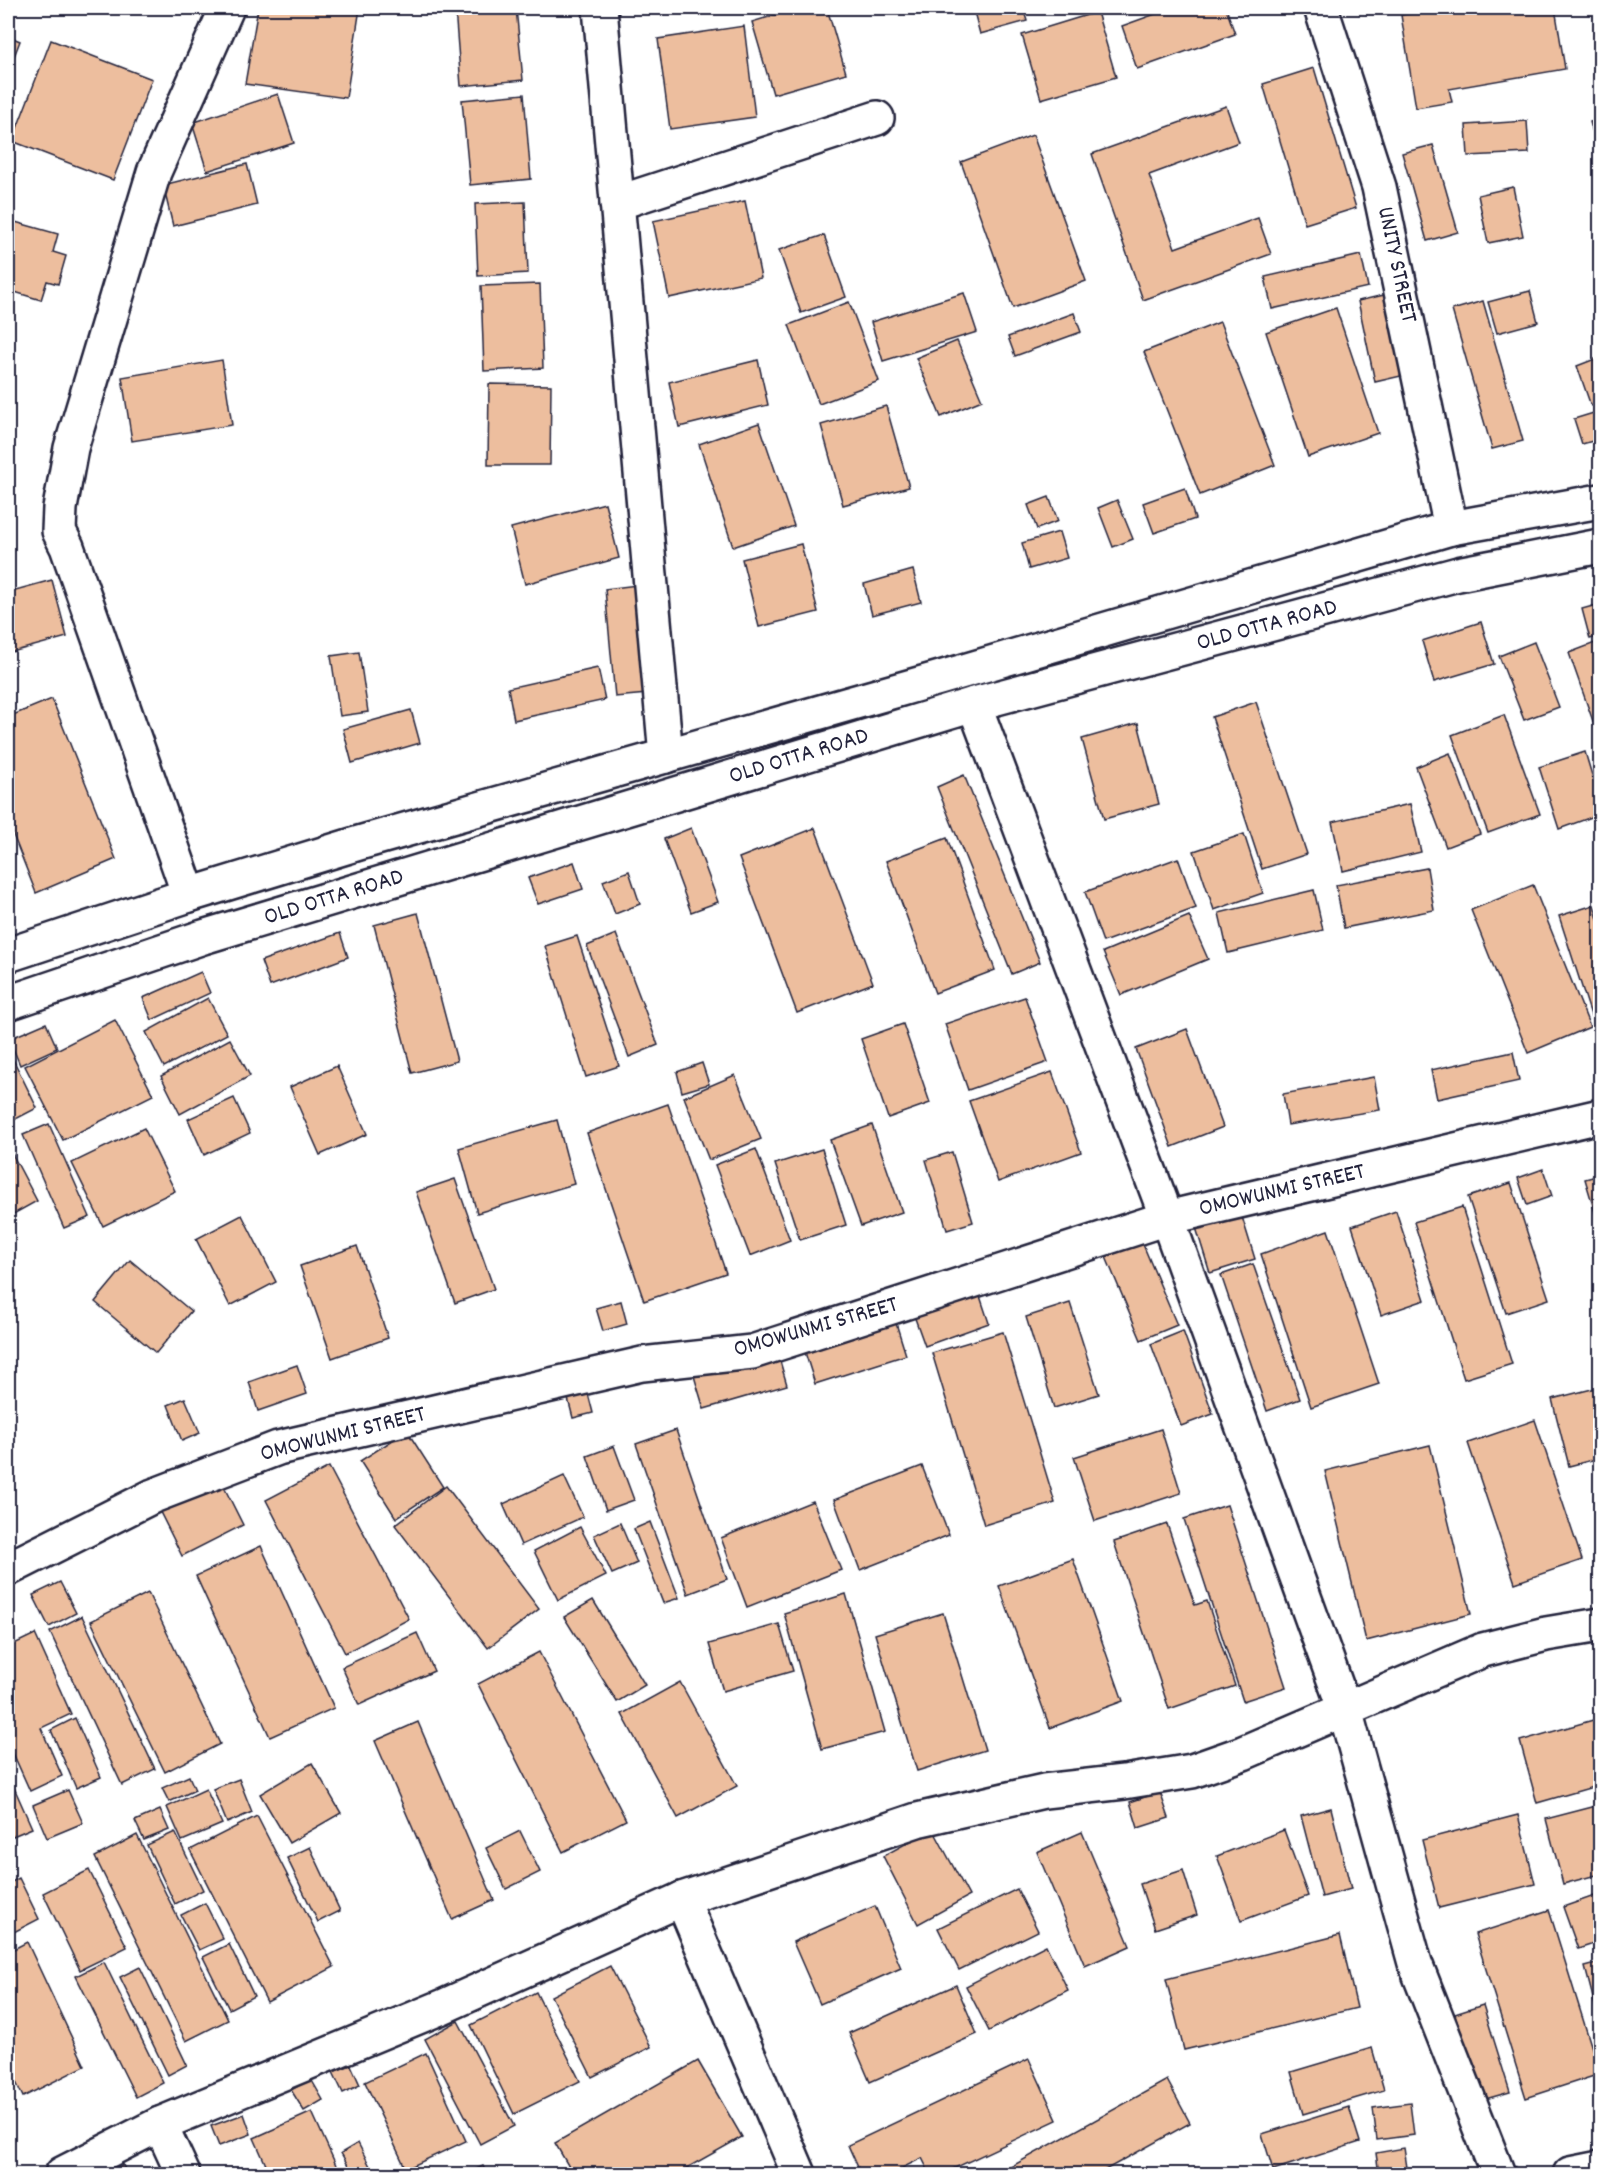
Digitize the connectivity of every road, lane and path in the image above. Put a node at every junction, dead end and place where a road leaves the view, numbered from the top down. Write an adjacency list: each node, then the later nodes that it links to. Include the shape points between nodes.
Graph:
1 (227, 8): 11 (street, via 154,172 71,448 60,508 60,531)
2 (600, 8): 5 (street)
3 (1321, 8): 7 (street, UNITY STREET, via 1379,187)
4 (877, 118): 5 (street)
5 (617, 203): 10 (street)
6 (1600, 501): 7 (street, OLD OTTA ROAD)
7 (1451, 528): 10 (street, OLD OTTA ROAD)
8 (1600, 546): 9 (street, OLD OTTA ROAD, via 1458,574)
9 (974, 704): 13 (street, OLD OTTA ROAD, via 203,938); 15 (street)
10 (666, 756): 11 (street, OLD OTTA ROAD)
11 (189, 895): 12 (street, OLD OTTA ROAD)
12 (8, 955)
13 (8, 1003)
14 (1600, 1116): 15 (street, OMOWUNMI STREET)
15 (1167, 1218): 16 (street, OMOWUNMI STREET, via 752,1352 642,1364 278,1448 153,1496); 18 (street)
16 (8, 1569)
17 (1600, 1625): 18 (street, via 1483,1650)
18 (1346, 1710): 19 (street, via 1192,1771 1044,1791 917,1820); 25 (street, via 1415,1963)
19 (682, 1899): 20 (street, via 442,2007); 24 (street)
20 (160, 2124): 22 (street); 23 (street)
21 (1600, 2168): 26 (street)
22 (62, 2175)
23 (183, 2175)
24 (799, 2175)
25 (1498, 2175)
26 (1570, 2175)

